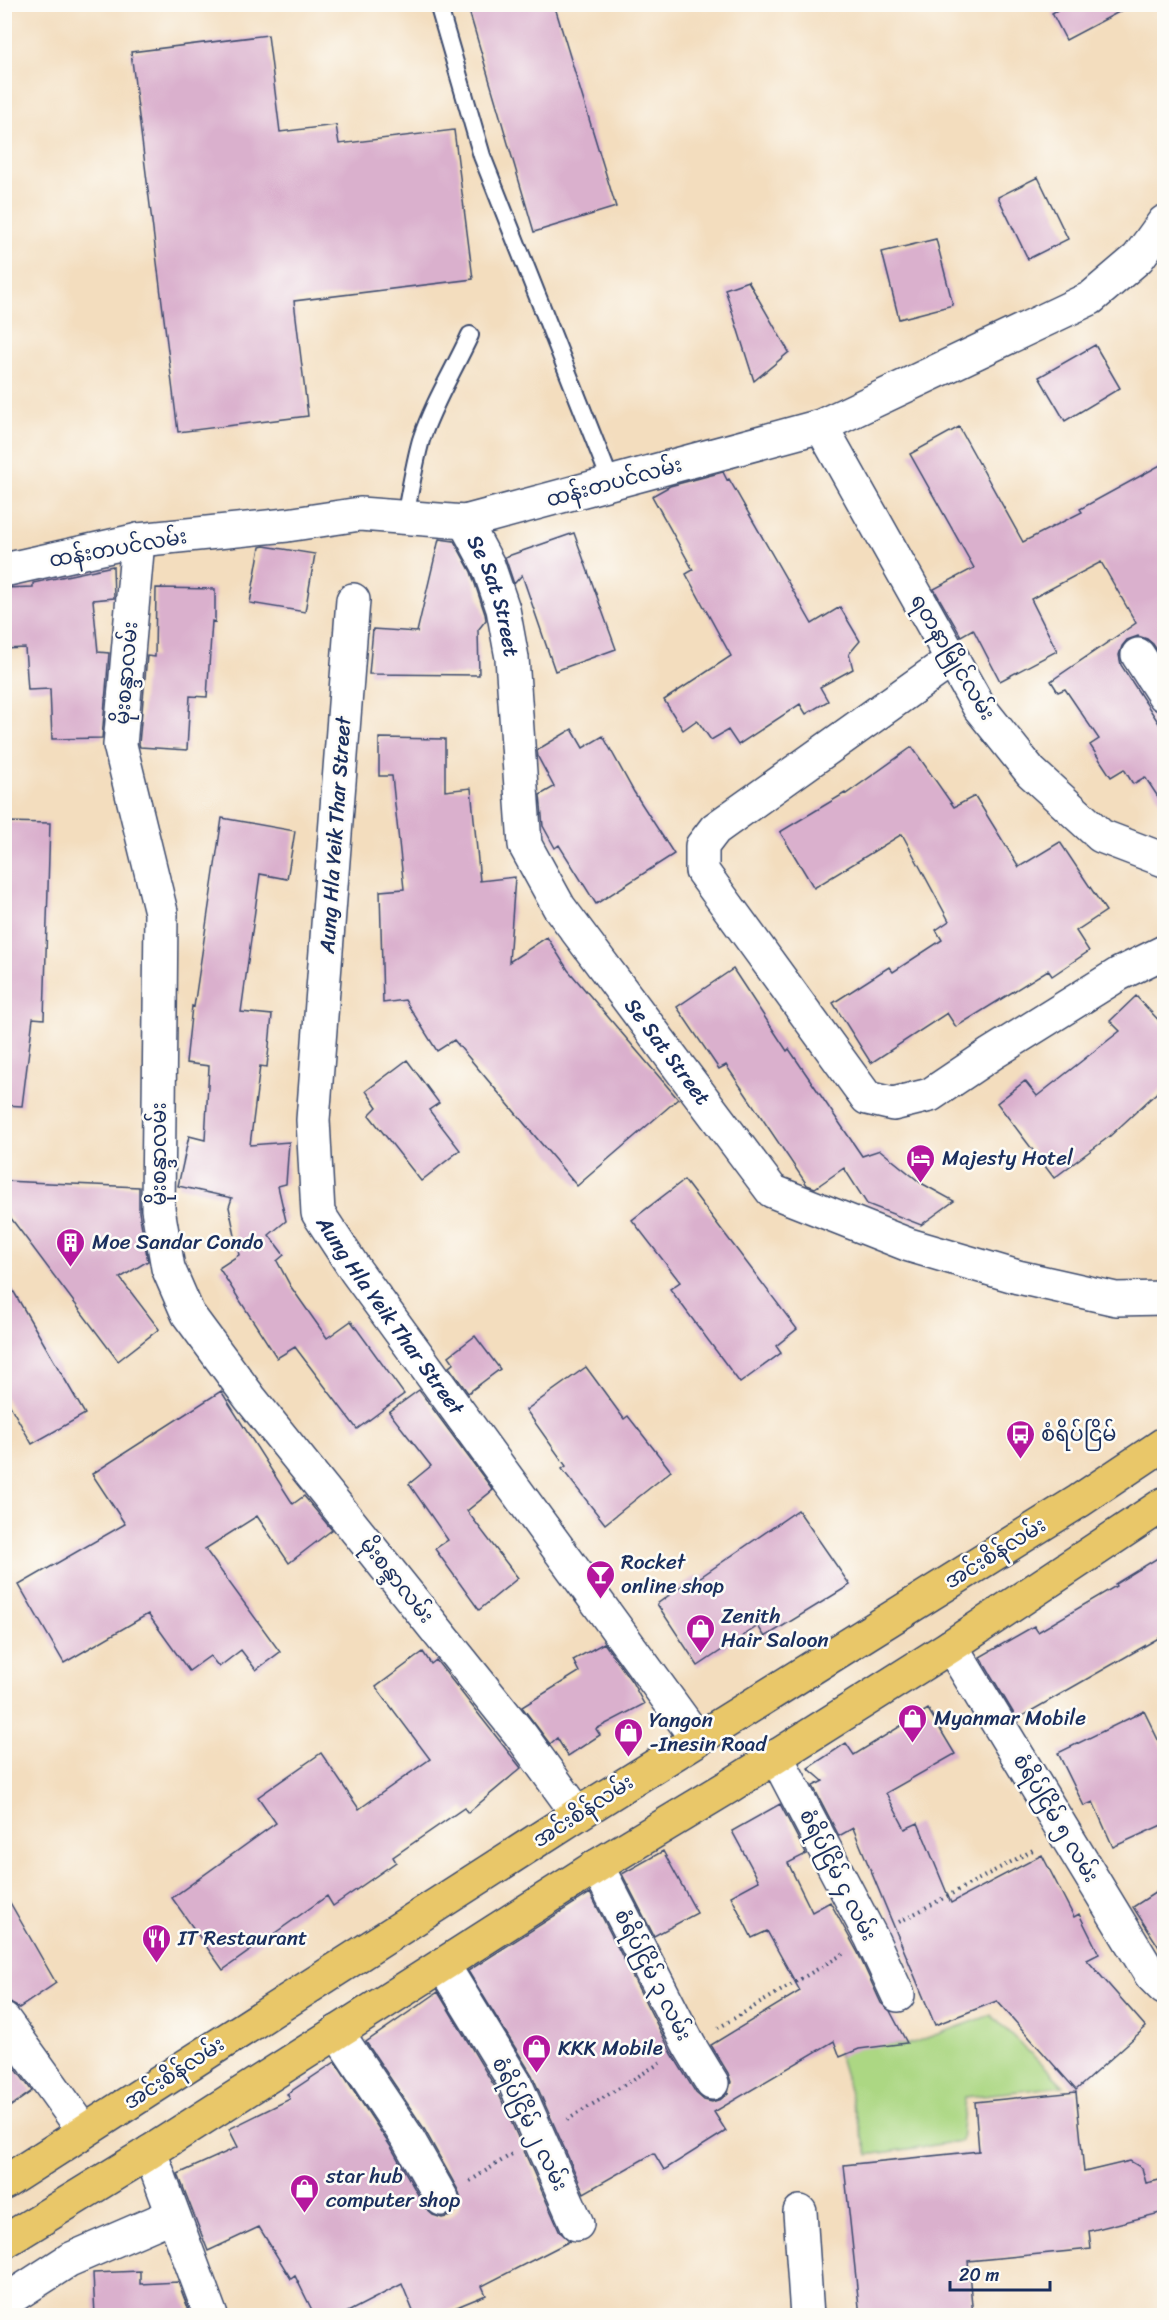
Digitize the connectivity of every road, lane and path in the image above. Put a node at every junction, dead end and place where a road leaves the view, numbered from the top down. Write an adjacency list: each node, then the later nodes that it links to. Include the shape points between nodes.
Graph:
1 (438, 4): 5 (lane, via 482,156)
2 (1164, 222): 4 (street, ထန်းတပင်လမ်း, via 1138,258 1091,298)
3 (470, 335): 6 (lane, via 437,398 421,441)
4 (821, 426): 5 (street, ထန်းတပင်လမ်း); 12 (street, ရတနာမြိုင်လမ်း)
5 (611, 482): 7 (street, ထန်းတပင်လမ်း)
6 (405, 517): 7 (street, ထန်းတပင်လမ်း); 8 (street, ထန်းတပင်လမ်း, via 360,514)
7 (465, 522): 16 (street, Se Sat Street, via 488,565 512,658 525,845 559,907 772,1191 909,1245 1018,1277 1116,1299)
8 (138, 540): 9 (street, ထန်းတပင်လမ်း); 22 (street, မိုးစန္ဒာလမ်း, via 120,745 162,912 158,1209 168,1268 188,1314 250,1398 520,1734)
9 (4, 570)
10 (353, 600): 20 (street, Aung Hla Yeik Thar Street, via 314,1120 318,1213 356,1271)
11 (1138, 655): 13 (street)
12 (952, 659): 14 (street, ရတနာမြိုင်လမ်း, via 979,707 1031,772 1101,836); 15 (street, via 715,829 702,846 702,871 867,1098 893,1104 930,1095 1119,974)
13 (1164, 695)
14 (1164, 860)
15 (1164, 952)
16 (1164, 1298)
17 (1164, 1443): 20 (main road, အင်းစိန်လမ်း, via 1079,1501)
18 (1164, 1504): 19 (main road)
19 (951, 1646): 21 (main road); 23 (street, စံရိပ်ငြိမ် ၅ လမ်း)
20 (697, 1739): 22 (main road, အင်းစိန်လမ်း)
21 (776, 1756): 24 (main road); 25 (street, စံရိပ်ငြိမ် ၄ လမ်း)
22 (578, 1814): 33 (main road, အင်းစိန်လမ်း)
23 (1065, 1833): 25 (path); 27 (street, စံရိပ်ငြိမ် ၅ လမ်း, via 1151,1975)
24 (597, 1866): 26 (main road); 31 (street, စံရိပ်ငြိမ် ၃ လမ်း)
25 (871, 1937): 28 (street, စံရိပ်ငြိမ် ၄ လမ်း); 31 (path)
26 (443, 1965): 30 (main road); 34 (street, စံရိပ်ငြိမ် ၂ လမ်း, via 514,2083)
27 (1164, 1988)
28 (898, 1995)
29 (4, 2020): 33 (street)
30 (337, 2032): 35 (main road); 37 (street)
31 (689, 2045): 32 (street, စံရိပ်ငြိမ် ၃ လမ်း); 34 (path)
32 (712, 2083)
33 (84, 2131): 36 (main road, အင်းစိန်လမ်း)
34 (538, 2137): 37 (path); 40 (street, စံရိပ်ငြိမ် ၂ လမ်း)
35 (150, 2152): 39 (street); 41 (main road)
36 (4, 2183)
37 (442, 2199)
38 (800, 2212): 44 (street)
39 (173, 2215): 42 (street, via 69,2260); 43 (street)
40 (576, 2224)
41 (4, 2242)
42 (4, 2302)
43 (211, 2316)
44 (807, 2316)

